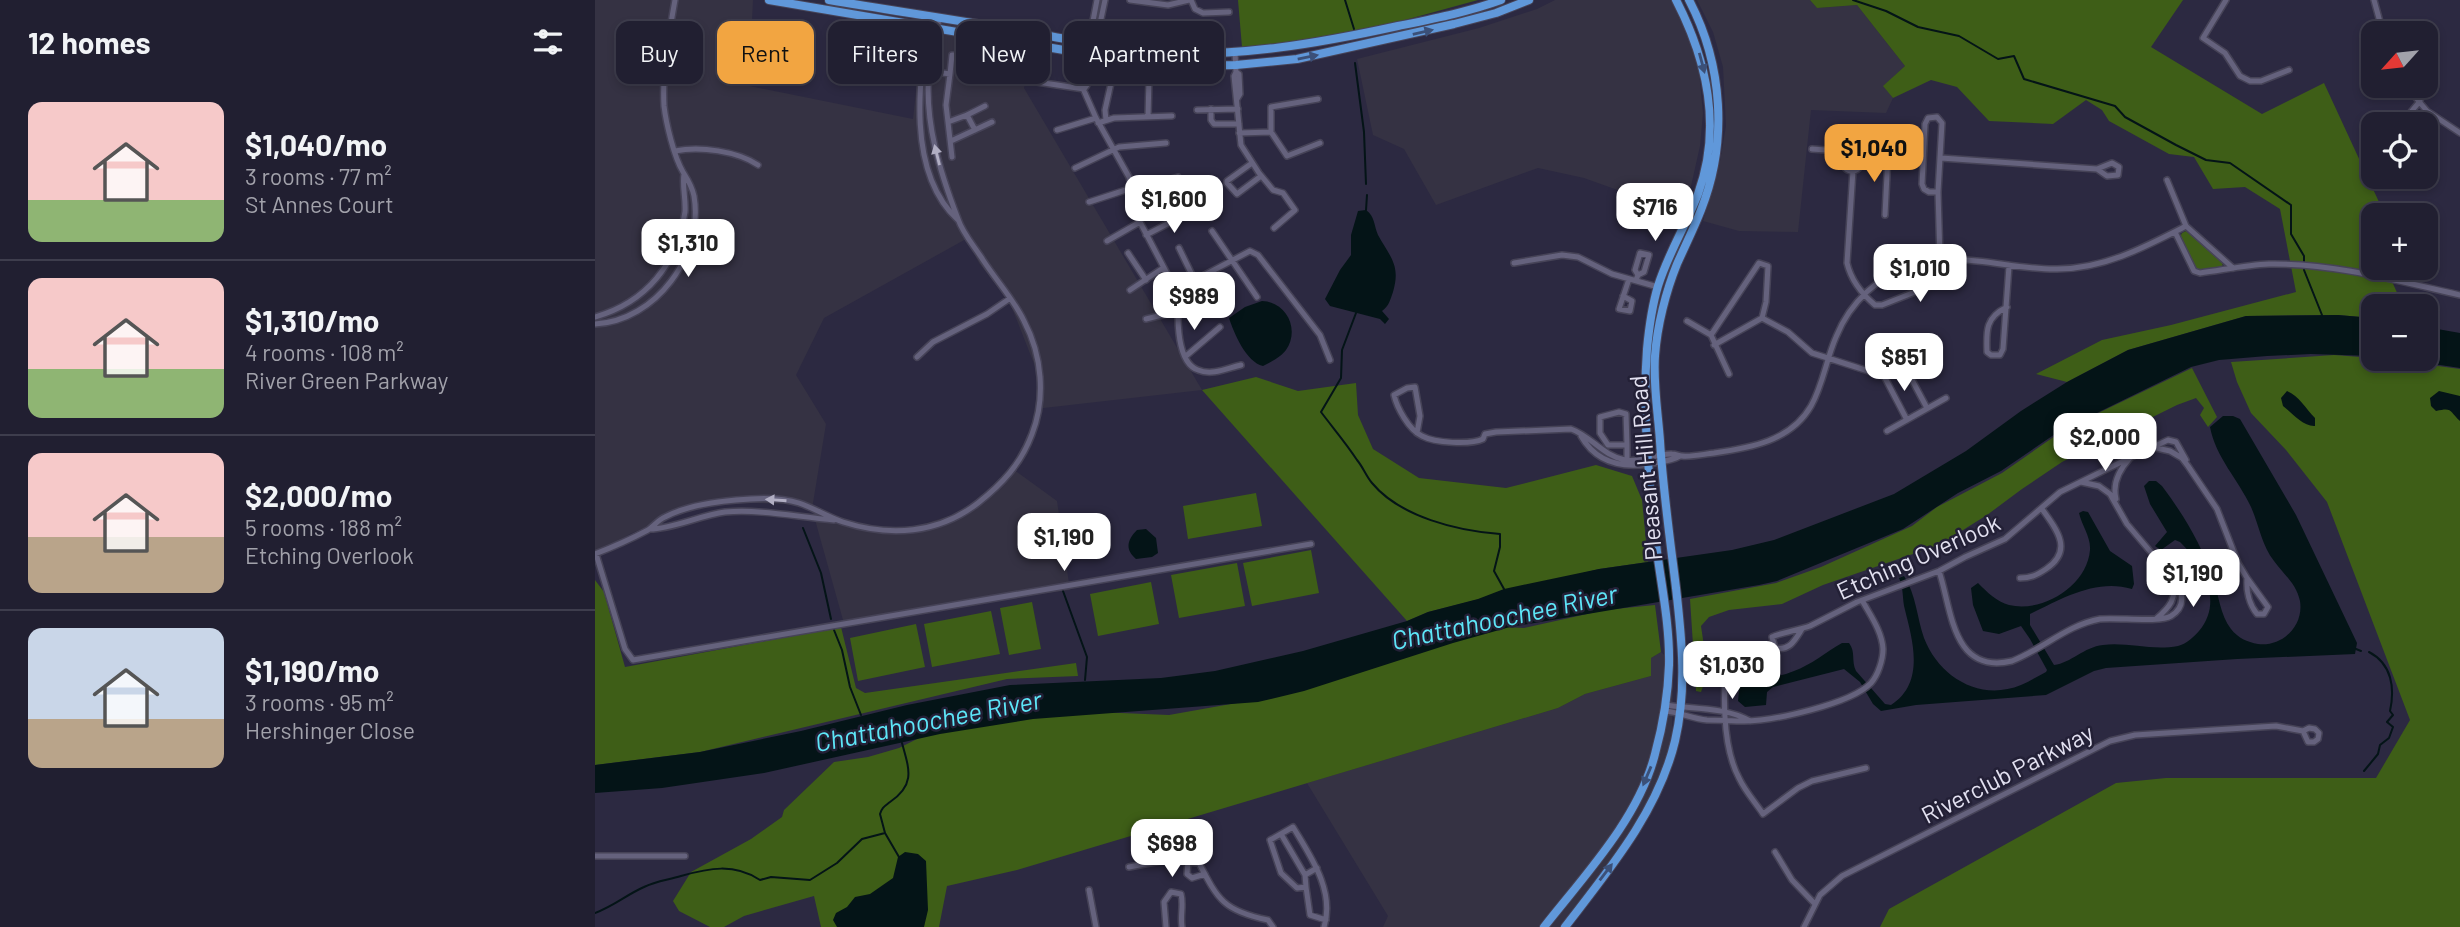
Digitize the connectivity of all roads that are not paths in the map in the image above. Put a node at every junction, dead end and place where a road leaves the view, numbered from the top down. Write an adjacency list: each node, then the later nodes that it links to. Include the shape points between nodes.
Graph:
1 (675, 0): 66 (street, via 664,106)
2 (769, 0): 17 (highway)
3 (829, 0): 15 (highway)
4 (1097, 0): 19 (street)
5 (1105, 0): 20 (street)
6 (1133, 0): 13 (street, via 1168,5)
7 (1501, 0): 26 (highway, via 1325,42)
8 (1529, 0): 29 (highway, one-way to 8, via 1399,38)
9 (1676, 0): 105 (highway, Pleasant Hill Road, one-way to 105, via 1707,81 1709,132 1699,191)
10 (1689, 0): 126 (highway, Pleasant Hill Road, via 1711,56 1718,132 1710,183 1676,266)
11 (2226, 0): 30 (street, via 2203,38 2225,53 2250,81)
12 (2374, 0): 21 (street)
13 (1188, 1): 14 (street, via 1203,13)
14 (1229, 12)
15 (929, 16): 16 (highway); 18 (street)
16 (939, 19): 23 (highway)
17 (897, 21)
18 (928, 21)
19 (1096, 21)
20 (1098, 21)
21 (2380, 21)
22 (942, 30): 24 (highway)
23 (1064, 39)
24 (1064, 45)
25 (1224, 53): 26 (highway)
26 (1235, 53): 29 (street)
27 (956, 55): 32 (street, via 952,55)
28 (1224, 68): 29 (highway)
29 (1236, 69): 44 (street)
30 (2289, 69)
31 (942, 73): 32 (street)
32 (950, 74): 53 (street)
33 (920, 84): 85 (street, via 924,152 936,190)
34 (929, 84): 85 (street, one-way to 34, via 934,143)
35 (1050, 84): 39 (street)
36 (1081, 84): 39 (street)
37 (1111, 84): 52 (street)
38 (1149, 84): 50 (street)
39 (1084, 89): 51 (street)
40 (2417, 98): 42 (street)
41 (1318, 99): 58 (street, via 1271,107)
42 (2420, 101): 47 (street); 59 (street, via 2427,111)
43 (985, 106): 48 (street)
44 (1238, 108): 45 (street); 55 (street)
45 (1210, 109): 46 (street); 55 (street, via 1214,124)
46 (1197, 110)
47 (2411, 112)
48 (967, 115): 53 (street); 56 (street)
49 (1172, 116): 50 (street)
50 (1148, 117): 52 (street)
51 (1097, 120): 52 (street); 57 (street); 64 (street)
52 (1107, 120)
53 (948, 122): 61 (street)
54 (992, 122): 56 (street)
55 (1239, 124): 60 (street)
56 (975, 130): 61 (street)
57 (1057, 130)
58 (1271, 132): 60 (street); 63 (street, via 1287,156)
59 (2460, 132)
60 (1239, 133): 71 (street)
61 (951, 141): 69 (street)
62 (1166, 143): 64 (street)
63 (1319, 143)
64 (1115, 149): 73 (street); 80 (street)
65 (1812, 149): 67 (street)
66 (675, 150): 72 (street, via 736,156); 76 (street)
67 (1846, 155): 68 (street); 75 (street, via 1845,166)
68 (1859, 156): 75 (street, via 1860,166); 84 (street, via 1888,154)
69 (953, 157)
70 (1941, 158): 74 (street); 81 (street); 81 (street, via 1942,123 1933,116 1925,124 1922,184 1924,189)
71 (1252, 163): 77 (street); 77 (street, via 1227,183 1237,194)
72 (758, 165)
73 (1075, 168)
74 (2097, 169)
75 (1853, 170): 108 (street, via 1847,263)
76 (684, 174): 116 (street, via 680,237 661,276 631,302); 120 (street, via 694,194 695,213 686,256 676,274 662,292 633,314)
77 (1261, 176): 88 (street, via 1296,210)
78 (1178, 177): 80 (street)
79 (2167, 180): 87 (street)
80 (1133, 189): 82 (street); 86 (street)
81 (1938, 192): 96 (street)
82 (1089, 202)
83 (1190, 212): 91 (street)
84 (1885, 215)
85 (958, 220): 112 (street)
86 (1140, 222): 91 (street); 92 (street)
87 (2186, 226): 90 (street); 101 (street)
88 (1274, 228)
89 (1212, 232): 95 (street)
90 (2175, 232): 99 (street, via 2091,266); 101 (street, via 2194,271)
91 (1146, 235): 100 (street)
92 (1107, 241)
93 (1179, 248): 104 (street)
94 (1128, 253): 103 (street)
95 (1233, 259): 104 (street); 110 (street); 129 (street, via 1250,251 1258,255 1320,335)
96 (1940, 259): 97 (street); 108 (street, via 1896,271)
97 (1960, 261): 99 (street); 108 (street, via 1953,277 1882,305 1875,305)
98 (1514, 263): 102 (street, via 1562,255)
99 (2009, 266): 113 (street)
100 (1163, 268): 103 (street); 106 (street)
101 (2233, 268): 109 (street, via 2310,266)
102 (1634, 278): 105 (street); 111 (street)
103 (1146, 279): 107 (street)
104 (1193, 282): 106 (street); 115 (street)
105 (1658, 287): 126 (highway, via 1651,347); 143 (highway, Pleasant Hill Road, via 1647,349)
106 (1178, 289): 114 (street)
107 (1130, 290)
108 (1864, 294): 128 (street, via 1846,316)
109 (2460, 295)
110 (1257, 296)
111 (1623, 296): 111 (street, via 1632,301 1630,311 1619,309)
112 (1009, 299): 127 (street, via 933,342); 149 (street, via 1034,345 1041,391 1034,429 1016,467 972,508 931,528 889,532)
113 (2007, 307): 113 (street, via 1990,321 1987,352 1991,355 2000,355 2003,349)
114 (1178, 311): 118 (street); 125 (street, via 1179,341)
115 (1217, 312)
116 (595, 317)
117 (1762, 318): 122 (street, via 1768,266 1759,263); 123 (street); 128 (street, via 1788,332 1807,350)
118 (1146, 319)
119 (1687, 321): 122 (street)
120 (595, 324)
121 (1220, 327): 125 (street)
122 (1711, 335): 123 (street)
123 (1714, 345): 132 (street)
124 (1929, 352): 131 (street)
125 (1186, 356): 130 (street, via 1200,371)
126 (1655, 356): 142 (highway, Pleasant Hill Road)
127 (917, 357)
128 (1829, 359): 133 (street); 142 (street, via 1810,408 1789,429 1758,445)
129 (1330, 360)
130 (1241, 365)
131 (1904, 365): 133 (street); 135 (street)
132 (1729, 374)
133 (1884, 376): 136 (street)
134 (1946, 398): 135 (street)
135 (1927, 408): 136 (street)
136 (1907, 419): 137 (street)
137 (1887, 431)
138 (1417, 433): 138 (street, via 1394,395 1407,388 1415,387 1420,416); 144 (street, via 1454,443 1479,441 1496,432 1571,429)
139 (1627, 445): 139 (street, via 1626,414 1602,415 1604,442); 144 (street)
140 (2152, 447): 141 (street, Etching Overlook); 145 (street, via 2170,451); 145 (street, via 2168,440 2176,442)
141 (2136, 454): 146 (street, Etching Overlook); 147 (street, via 2116,480)
142 (1660, 458): 143 (street); 160 (highway, Pleasant Hill Road, via 1679,611 1684,680)
143 (1649, 461): 144 (street); 159 (highway, Pleasant Hill Road, via 1669,664)
144 (1627, 464)
145 (2188, 466): 155 (street, via 2217,509)
146 (2078, 482): 147 (street, via 2099,486); 148 (street, Etching Overlook)
147 (2118, 507): 153 (street, via 2180,588 2182,603 2165,619 2119,617 2087,622 2019,658 1985,662 1959,641)
148 (2042, 509): 153 (street, Etching Overlook, via 2005,539); 154 (street, via 2059,538 2061,555 2036,575)
149 (840, 521): 150 (street, via 742,511); 150 (street, one-way to 150, via 798,503 747,499 700,505 663,517)
150 (649, 529): 152 (street)
151 (1311, 544): 152 (street, via 633,660 625,649)
152 (596, 554)
153 (1939, 571): 156 (street, Etching Overlook)
154 (2020, 578)
155 (2247, 578): 155 (street, via 2252,608 2264,614 2268,607)
156 (1862, 600): 157 (street, Etching Overlook); 161 (street, via 1883,649 1870,684 1826,706 1750,721)
157 (1802, 629): 157 (street, Etching Overlook, via 1775,635 1772,644 1786,648)
158 (1728, 649): 161 (street)
159 (1665, 708): 160 (street); 182 (highway, Pleasant Hill Road, one-way to 182, via 1655,757 1634,806)
160 (1680, 710): 161 (street, via 1698,708); 161 (street, via 1703,719); 177 (highway, Pleasant Hill Road, one-way to 160, via 1643,817 1662,780)
161 (1726, 717): 163 (street, via 1733,765 1763,814 1812,781)
162 (2303, 731): 175 (street, Riverclub Parkway, via 2276,726 2135,735 2110,741 1842,876)
163 (1866, 768)
164 (1281, 834): 170 (street, via 1293,827); 172 (street); 173 (street, via 1270,840 1281,873 1297,888)
165 (1775, 852): 175 (street)
166 (595, 856): 167 (street)
167 (685, 856)
168 (1188, 862): 169 (street, via 1166,860); 171 (street, via 1199,863); 171 (street, via 1187,874 1192,878)
169 (1129, 867)
170 (1317, 867): 172 (street); 176 (street, via 1328,913)
171 (1205, 874): 181 (street, via 1215,895 1249,916 1268,919)
172 (1305, 875): 173 (street)
173 (1305, 887): 176 (street, via 1310,915)
174 (1089, 890): 178 (street)
175 (1814, 903): 184 (street, Riverclub Parkway)
176 (1325, 924)
177 (1567, 924): 183 (street)
178 (1096, 927)
179 (1166, 927): 180 (street, via 1164,902 1171,892 1181,894)
180 (1182, 927)
181 (1273, 927)
182 (1544, 927)
183 (1578, 927)
184 (1804, 927)

